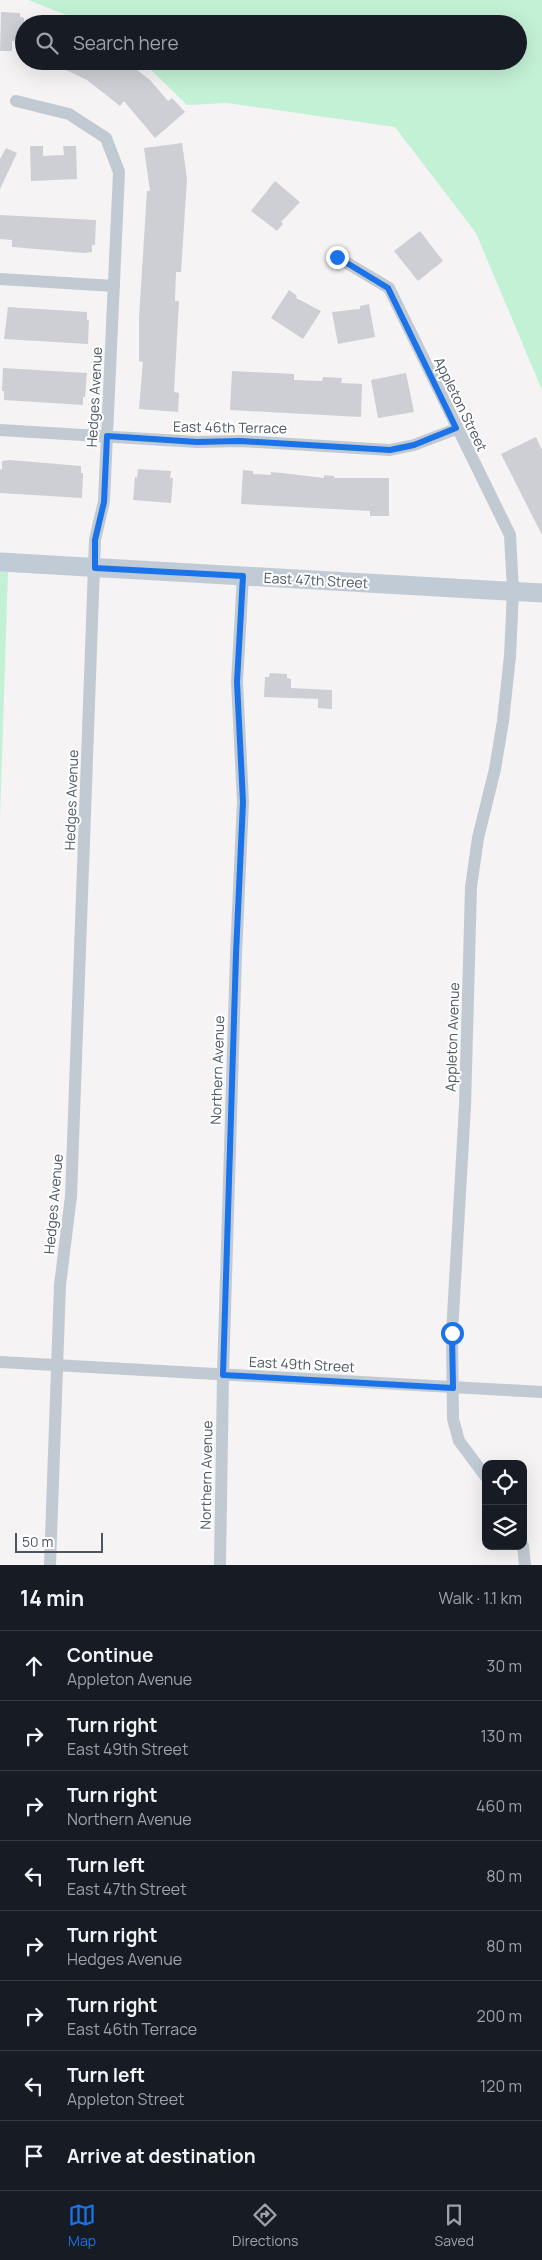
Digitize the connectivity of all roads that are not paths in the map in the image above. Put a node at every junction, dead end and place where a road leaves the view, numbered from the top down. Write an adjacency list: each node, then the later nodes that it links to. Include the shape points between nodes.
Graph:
1 (16, 101): 4 (street, Hedges Avenue, via 69,114 106,138 119,172)
2 (337, 257): 5 (street, Appleton Street, via 388,288)
3 (0, 279): 4 (street)
4 (114, 286): 7 (street, Hedges Avenue)
5 (456, 428): 7 (street, East 46th Terrace, via 414,445 390,450); 11 (street, Appleton Street, via 510,536)
6 (0, 430): 7 (street, East 46th Terrace)
7 (107, 436): 9 (street, Hedges Avenue, via 104,502 95,540)
8 (0, 562): 9 (main road, East 47th Street)
9 (95, 568): 10 (main road, East 47th Street); 14 (street, Hedges Avenue, via 71,1196 60,1285)
10 (243, 576): 11 (main road, East 47th Street); 15 (street, Northern Avenue, via 237,682 243,802)
11 (513, 592): 12 (main road, East 47th Street); 16 (street, Appleton Avenue, via 503,721 478,838 472,888 465,1106 452,1333)
12 (542, 593)
13 (0, 1362): 14 (street, East 49th Street)
14 (57, 1366): 15 (street, East 49th Street); 20 (street, Hedges Avenue)
15 (223, 1375): 16 (street, East 49th Street); 21 (street, Northern Avenue)
16 (453, 1388): 17 (street, East 49th Street); 18 (street, Appleton Avenue, via 459,1441)
17 (542, 1392)
18 (482, 1472)
19 (523, 1550): 22 (street)
20 (50, 1565)
21 (220, 1565)
22 (525, 1565)

